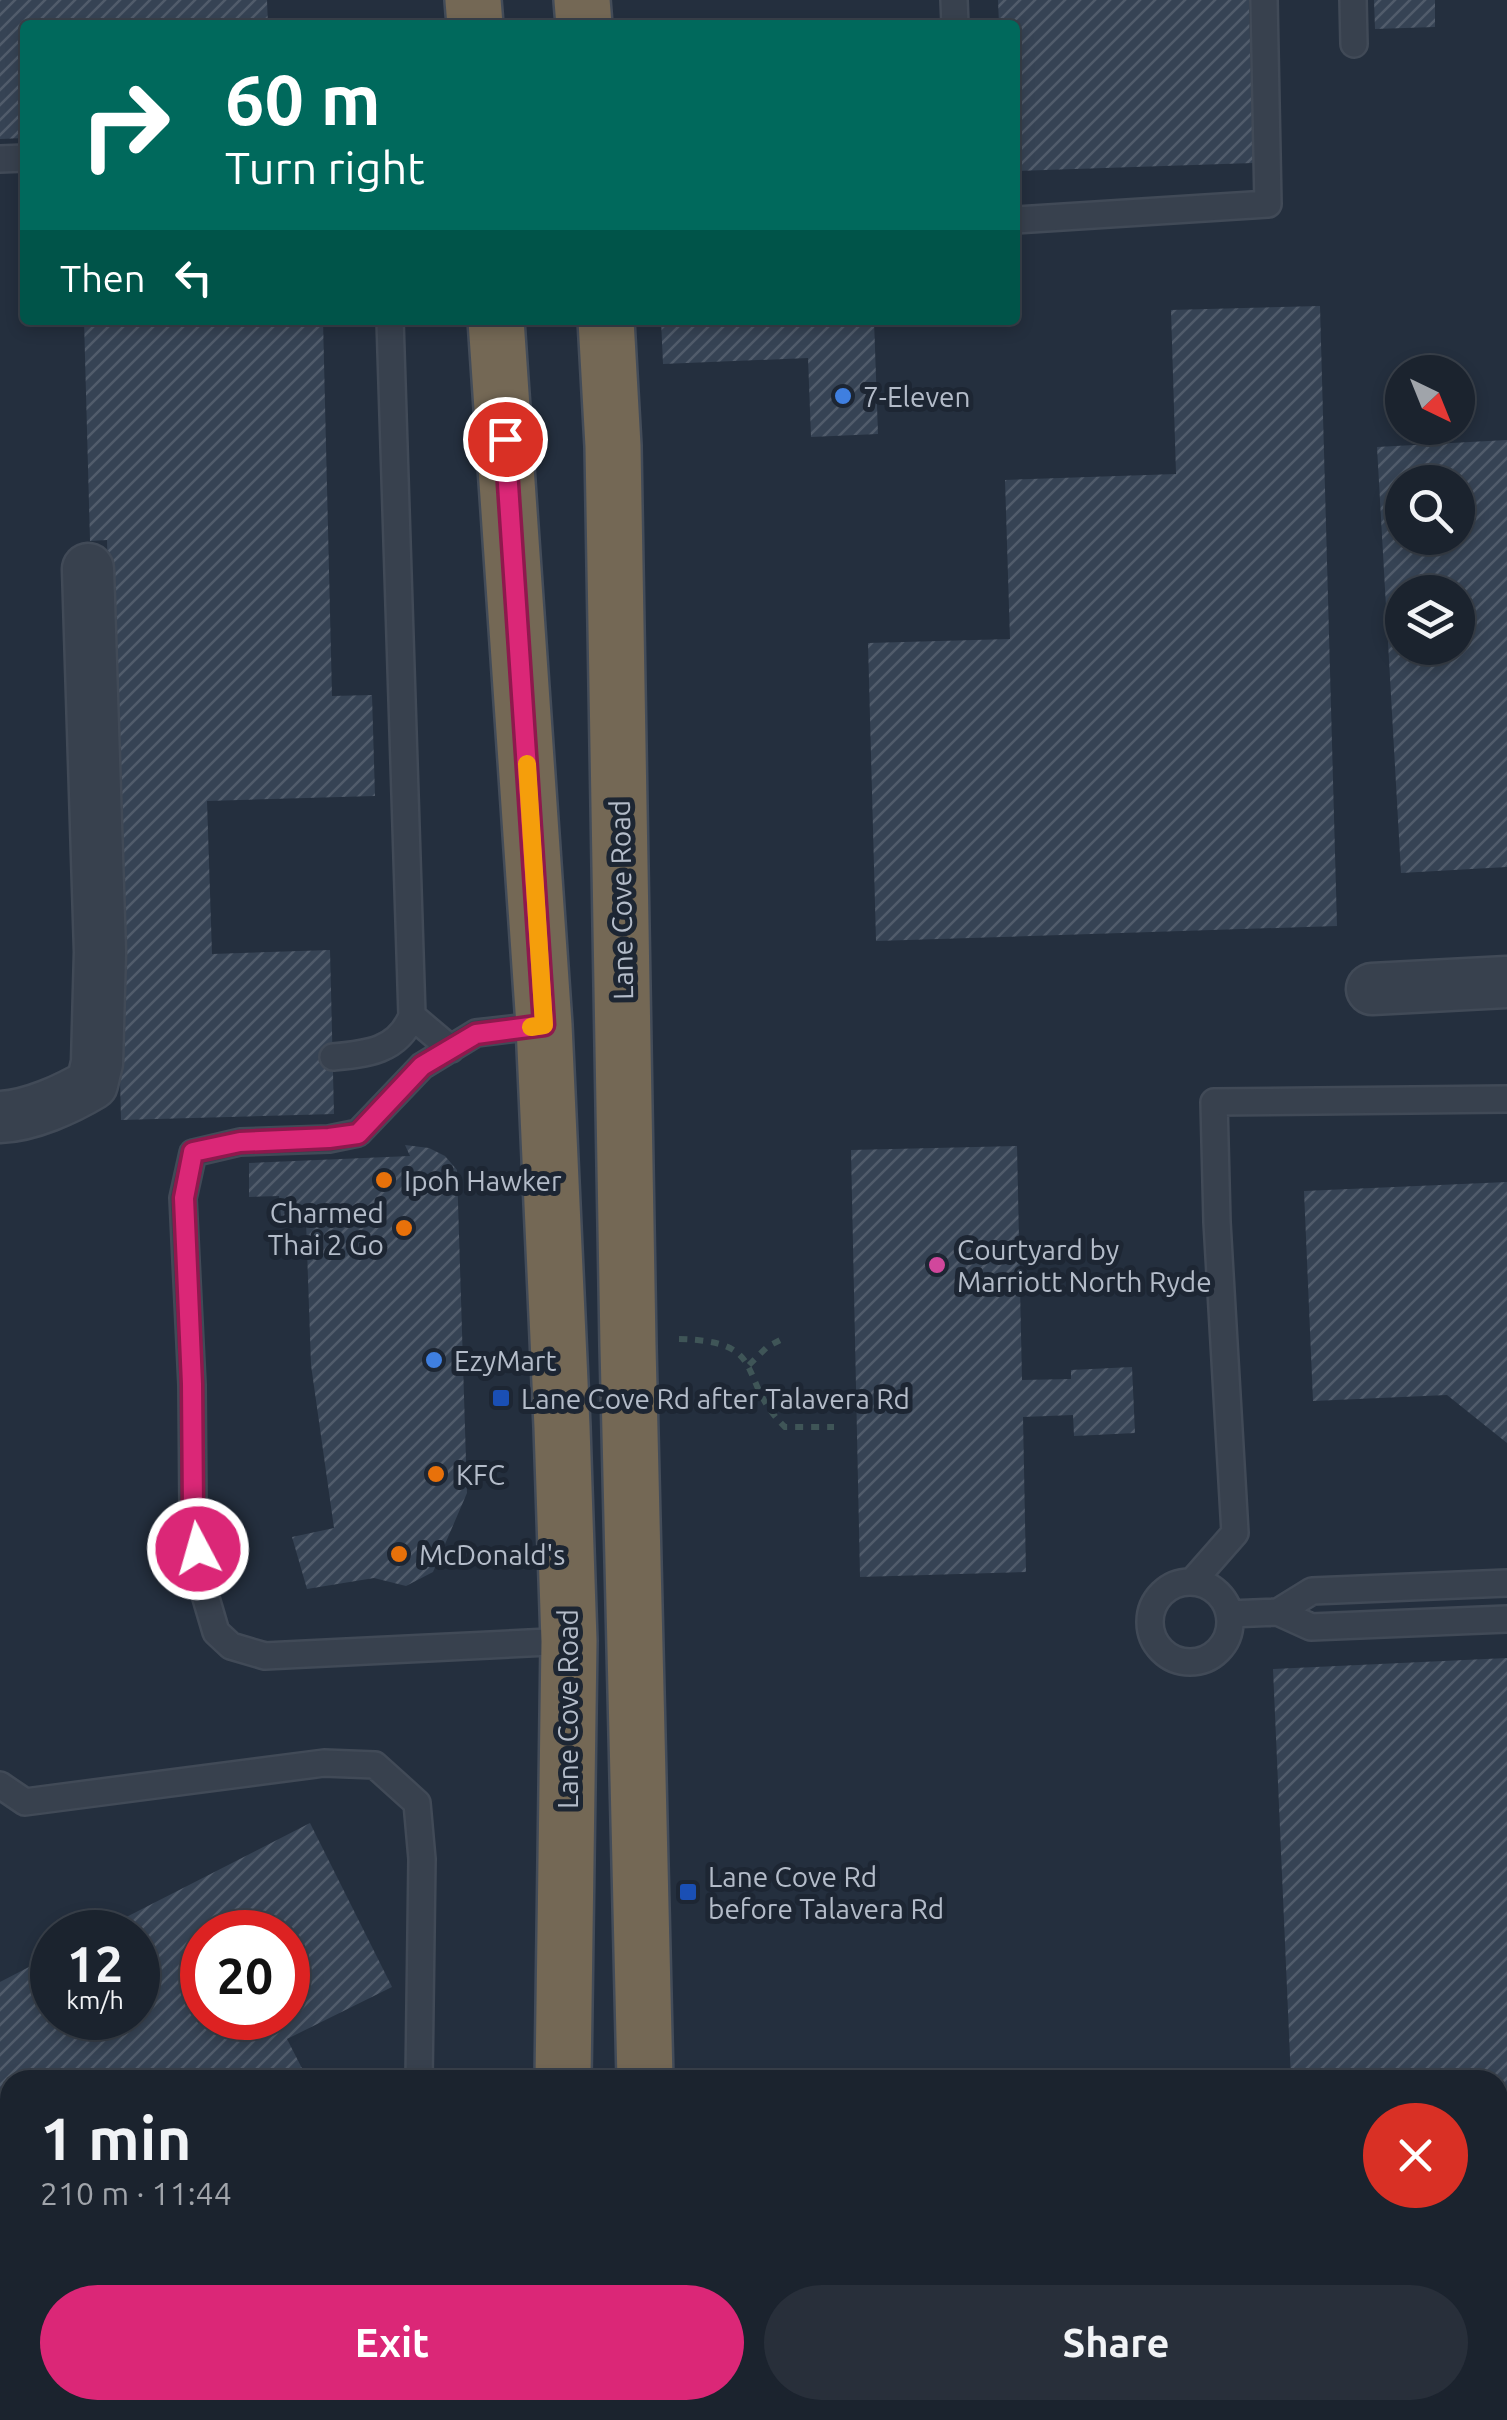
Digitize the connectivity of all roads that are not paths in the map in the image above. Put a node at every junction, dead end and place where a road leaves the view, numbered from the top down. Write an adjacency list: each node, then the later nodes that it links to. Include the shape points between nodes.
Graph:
1 (1264, 0): 4 (lane, via 1268,204)
2 (1352, 0): 3 (lane)
3 (1354, 44)
4 (1020, 220)
5 (390, 325): 11 (lane)
6 (496, 325): 12 (highway, Lane Cove Road)
7 (606, 325): 26 (highway, Lane Cove Road)
8 (88, 570): 16 (street, via 100,952 97,1062 92,1084 75,1094)
9 (1507, 982): 10 (street)
10 (1372, 989)
11 (412, 1016): 13 (lane); 14 (lane, via 394,1042 370,1054)
12 (544, 1025): 13 (lane, via 476,1034); 22 (highway, Lane Cove Road)
13 (451, 1049): 22 (lane, via 422,1066 358,1134 193,1152 184,1198 193,1510 203,1588 216,1632 231,1646 266,1656)
14 (333, 1057)
15 (1507, 1099): 17 (lane, via 1214,1102 1234,1532)
16 (0, 1117)
17 (1192, 1582): 20 (lane, via 1212,1589); 20 (lane, via 1167,1590 1151,1611 1152,1636 1161,1650 1182,1661 1210,1657 1228,1636)
18 (1507, 1583): 19 (lane, via 1312,1591)
19 (1278, 1612): 20 (lane); 21 (lane, via 1311,1626)
20 (1229, 1614)
21 (1507, 1620)
22 (569, 1641): 25 (highway, Lane Cove Road)
23 (0, 1785): 24 (lane, via 26,1802 324,1763 376,1765 416,1803 422,1859)
24 (420, 2070)
25 (564, 2070)
26 (645, 2070)

